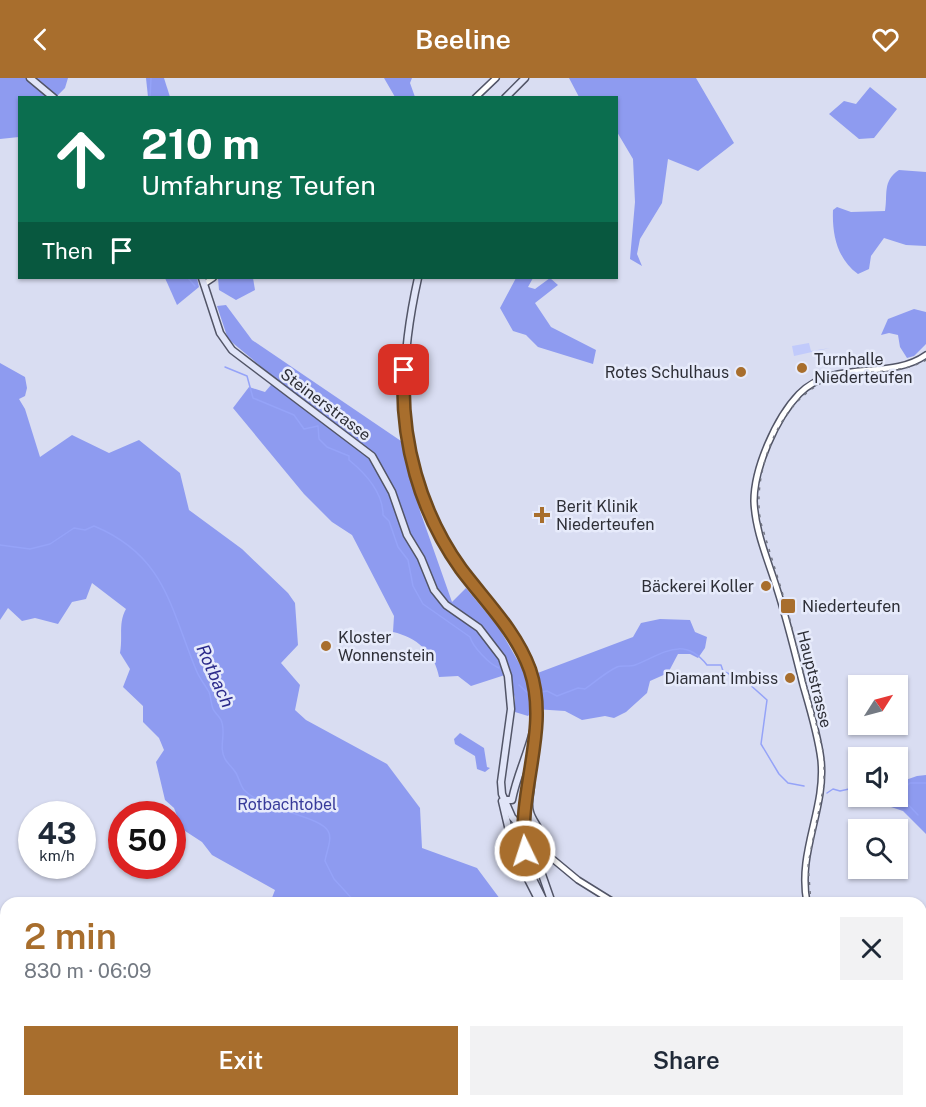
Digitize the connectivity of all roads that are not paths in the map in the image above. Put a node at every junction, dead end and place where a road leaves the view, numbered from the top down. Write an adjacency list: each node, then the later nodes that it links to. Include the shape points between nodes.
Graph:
1 (30, 78): 4 (main road)
2 (496, 78): 5 (street)
3 (525, 78): 6 (main road)
4 (51, 96)
5 (477, 96)
6 (507, 96)
7 (418, 279): 10 (main road, via 403,381 406,431 416,478 452,555 522,652 533,680)
8 (203, 281): 12 (main road, Steinerstrasse, via 220,333 232,350 374,458 434,590 446,605 479,628 502,658 511,710 501,782)
9 (926, 355): 22 (street, Hauptstrasse, via 906,364 832,375 806,387 786,410 757,477 757,522 820,758 820,786 805,858)
10 (536, 723): 11 (main road); 13 (main road)
11 (529, 772): 17 (main road, via 529,808 542,835); 19 (main road, bridge, via 524,806 525,851)
12 (503, 797): 13 (main road); 14 (main road, Steinerstrasse); 16 (main road)
13 (512, 800): 14 (main road)
14 (508, 809): 15 (main road, Steinerstrasse)
15 (512, 817): 16 (main road); 17 (main road, Steinerstrasse)
16 (505, 821): 18 (main road, via 519,863)
17 (541, 849): 20 (main road, via 538,863); 21 (street, Steinerstrasse)
18 (537, 897)
19 (542, 897)
20 (550, 897)
21 (605, 897)
22 (807, 897)

